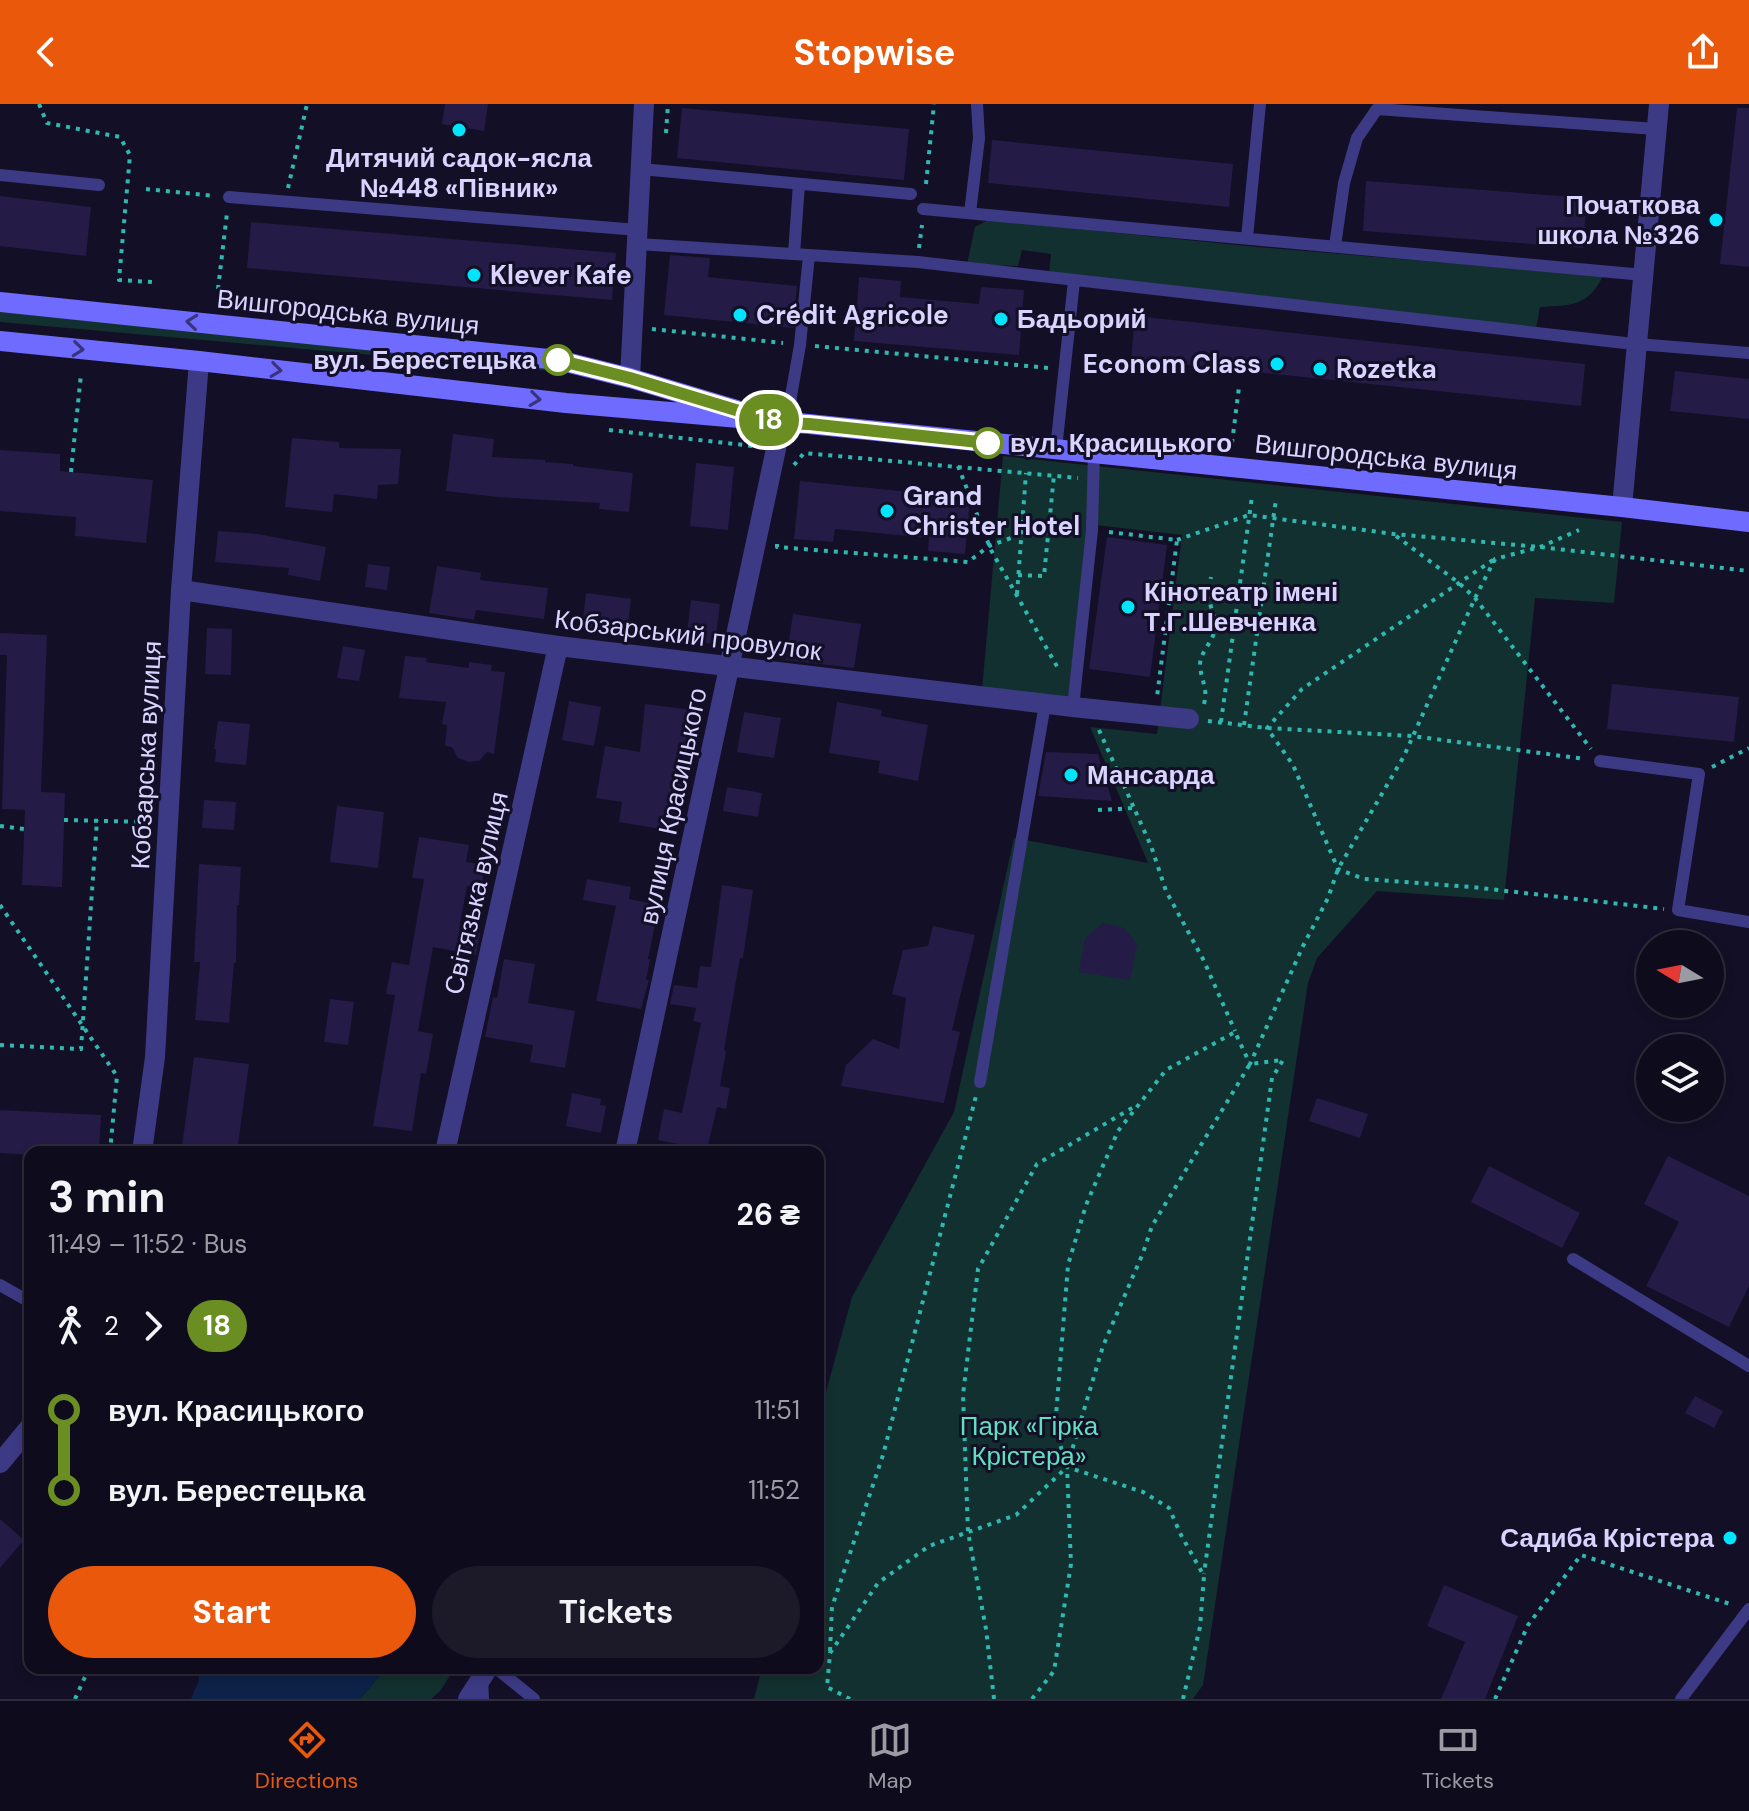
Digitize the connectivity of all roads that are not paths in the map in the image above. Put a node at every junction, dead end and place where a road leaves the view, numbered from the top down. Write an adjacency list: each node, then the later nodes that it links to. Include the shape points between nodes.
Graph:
1 (644, 104): 6 (street)
2 (977, 104): 13 (lane, via 979,138)
3 (1260, 104): 15 (lane)
4 (1659, 104): 5 (street)
5 (1656, 129): 16 (lane, via 1377,109 1357,138); 19 (street)
6 (641, 169): 8 (lane); 14 (street)
7 (0, 175): 9 (lane)
8 (799, 184): 10 (lane); 17 (lane)
9 (99, 185)
10 (911, 194)
11 (229, 197): 14 (lane)
12 (923, 209): 13 (lane)
13 (970, 213): 15 (lane)
14 (638, 237): 17 (lane); 26 (street)
15 (1247, 238): 16 (lane)
16 (1335, 246): 19 (lane)
17 (794, 254): 18 (lane)
18 (809, 255): 20 (lane); 27 (lane)
19 (1644, 275): 23 (street)
20 (1074, 281): 23 (lane); 28 (lane)
21 (0, 302): 26 (main road, Вишгородська вулиця, one-way to 21, via 558,360)
22 (0, 341): 25 (main road, Вишгородська вулиця, one-way to 25)
23 (1638, 344): 24 (lane); 30 (street)
24 (1749, 353)
25 (199, 361): 27 (main road, Вишгородська вулиця, one-way to 27); 32 (street, Кобзарська вулиця)
26 (630, 378): 27 (main road, Вишгородська вулиця)
27 (785, 423): 28 (main road, Вишгородська вулиця); 34 (street, вулиця Красицького)
28 (1056, 449): 29 (main road, Вишгородська вулиця)
29 (1094, 453): 30 (main road, Вишгородська вулиця); 36 (lane)
30 (1622, 507): 31 (main road, Вишгородська вулиця)
31 (1749, 522)
32 (181, 590): 33 (street, Кобзарський провулок); 41 (street, Кобзарська вулиця, via 155,1057)
33 (558, 646): 34 (street, Кобзарський провулок); 42 (street, Світязька вулиця)
34 (729, 667): 35 (street, Кобзарський провулок); 43 (street, вулиця Красицького)
35 (1045, 704): 36 (street, Кобзарський провулок); 40 (lane)
36 (1079, 704): 37 (street, Кобзарський провулок)
37 (1192, 719)
38 (1600, 761): 39 (lane, via 1699,774 1678,910)
39 (1749, 922)
40 (980, 1082)
41 (143, 1146)
42 (446, 1146)
43 (626, 1146)
44 (1573, 1259): 47 (lane)
45 (0, 1285): 46 (lane)
46 (24, 1299)
47 (1749, 1366)
48 (24, 1434): 49 (street)
49 (0, 1463)
50 (1749, 1610): 54 (lane)
51 (487, 1678): 52 (street); 53 (lane)
52 (468, 1699)
53 (534, 1699)
54 (1681, 1699)

